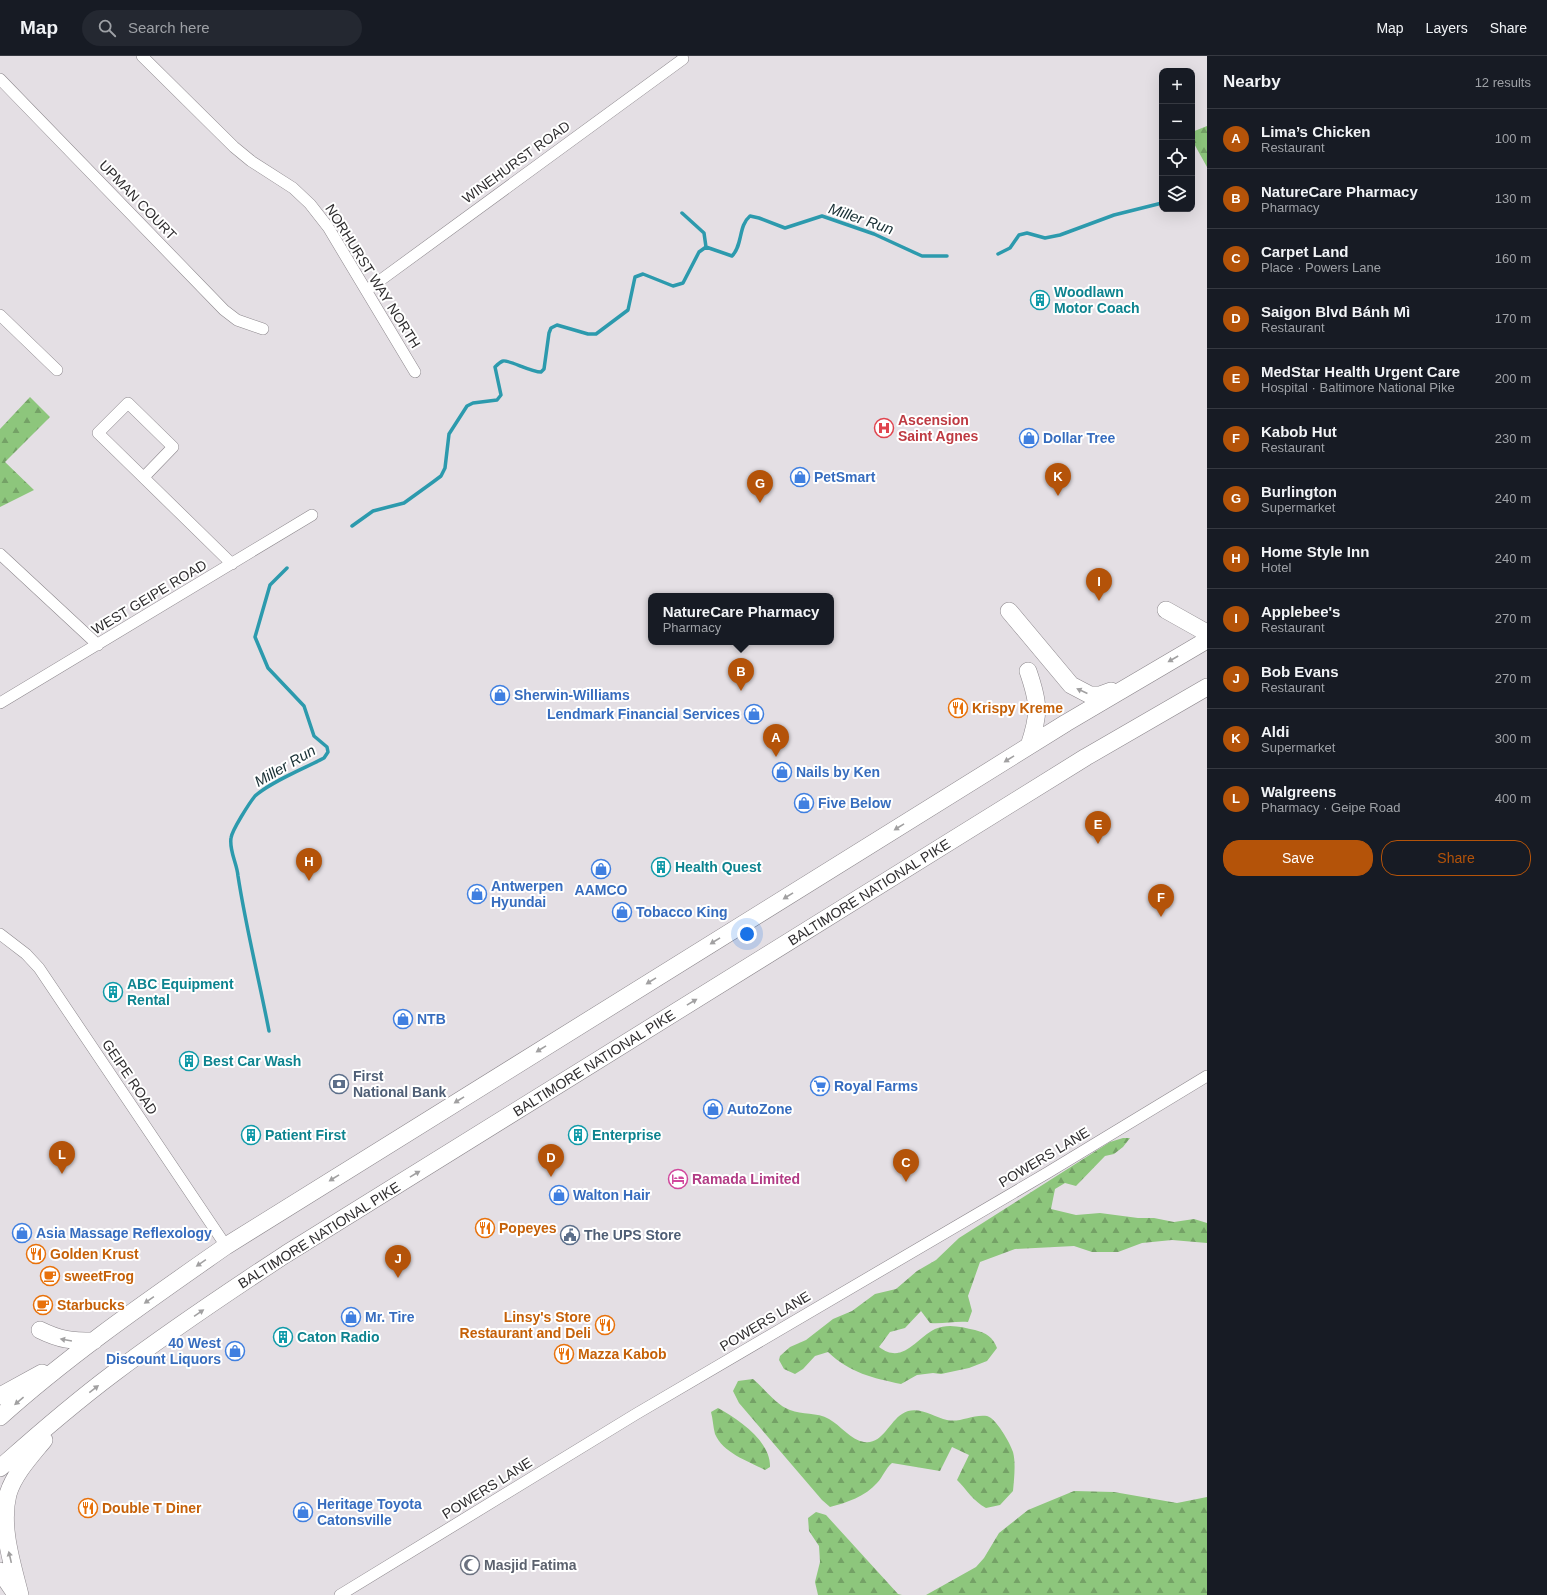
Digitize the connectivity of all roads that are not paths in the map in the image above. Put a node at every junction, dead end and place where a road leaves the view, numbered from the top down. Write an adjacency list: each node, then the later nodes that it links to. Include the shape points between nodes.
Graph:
1 (142, 56): 4 (street, NORHURST WAY NORTH, via 234,147 293,188 310,204 328,227)
2 (684, 59): 4 (street, WINEHURST ROAD)
3 (0, 79): 6 (street, UPMAN COURT, via 224,310 237,320)
4 (367, 290): 8 (street, NORHURST WAY NORTH)
5 (0, 315): 7 (street)
6 (263, 329)
7 (57, 370)
8 (415, 372)
9 (144, 477): 9 (street, via 98,433 128,403 173,447); 12 (street)
10 (312, 514): 12 (street, WEST GEIPE ROAD)
11 (0, 554): 17 (street)
12 (232, 564): 17 (street, WEST GEIPE ROAD)
13 (1166, 610): 15 (main road)
14 (1009, 611): 19 (main road, one-way to 14, via 1100,695 1080,691 1071,685)
15 (1207, 633)
16 (1207, 640): 19 (main road, one-way to 19)
17 (98, 645): 21 (street, WEST GEIPE ROAD)
18 (1028, 671): 22 (main road, via 1038,705 1037,722)
19 (1144, 676): 22 (main road)
20 (1207, 687): 30 (main road, BALTIMORE NATIONAL PIKE, one-way to 20, via 167,1335 307,1242 1086,756)
21 (0, 703)
22 (1029, 746): 25 (main road, one-way to 25)
23 (0, 934): 25 (street, GEIPE ROAD, via 26,954 39,968)
24 (1207, 1076): 36 (street, POWERS LANE, via 636,1414)
25 (226, 1246): 27 (main road, one-way to 27)
26 (40, 1330): 27 (main road, one-way to 26, via 70,1341)
27 (94, 1341): 28 (main road)
28 (71, 1358): 29 (main road); 31 (main road, one-way to 31)
29 (0, 1396)
30 (72, 1406): 32 (main road, BALTIMORE NATIONAL PIKE); 35 (main road, one-way to 30, via 6,1534 8,1494 19,1471)
31 (0, 1417)
32 (0, 1468)
33 (0, 1571): 34 (main road)
34 (16, 1595)
35 (20, 1595)
36 (340, 1595)

